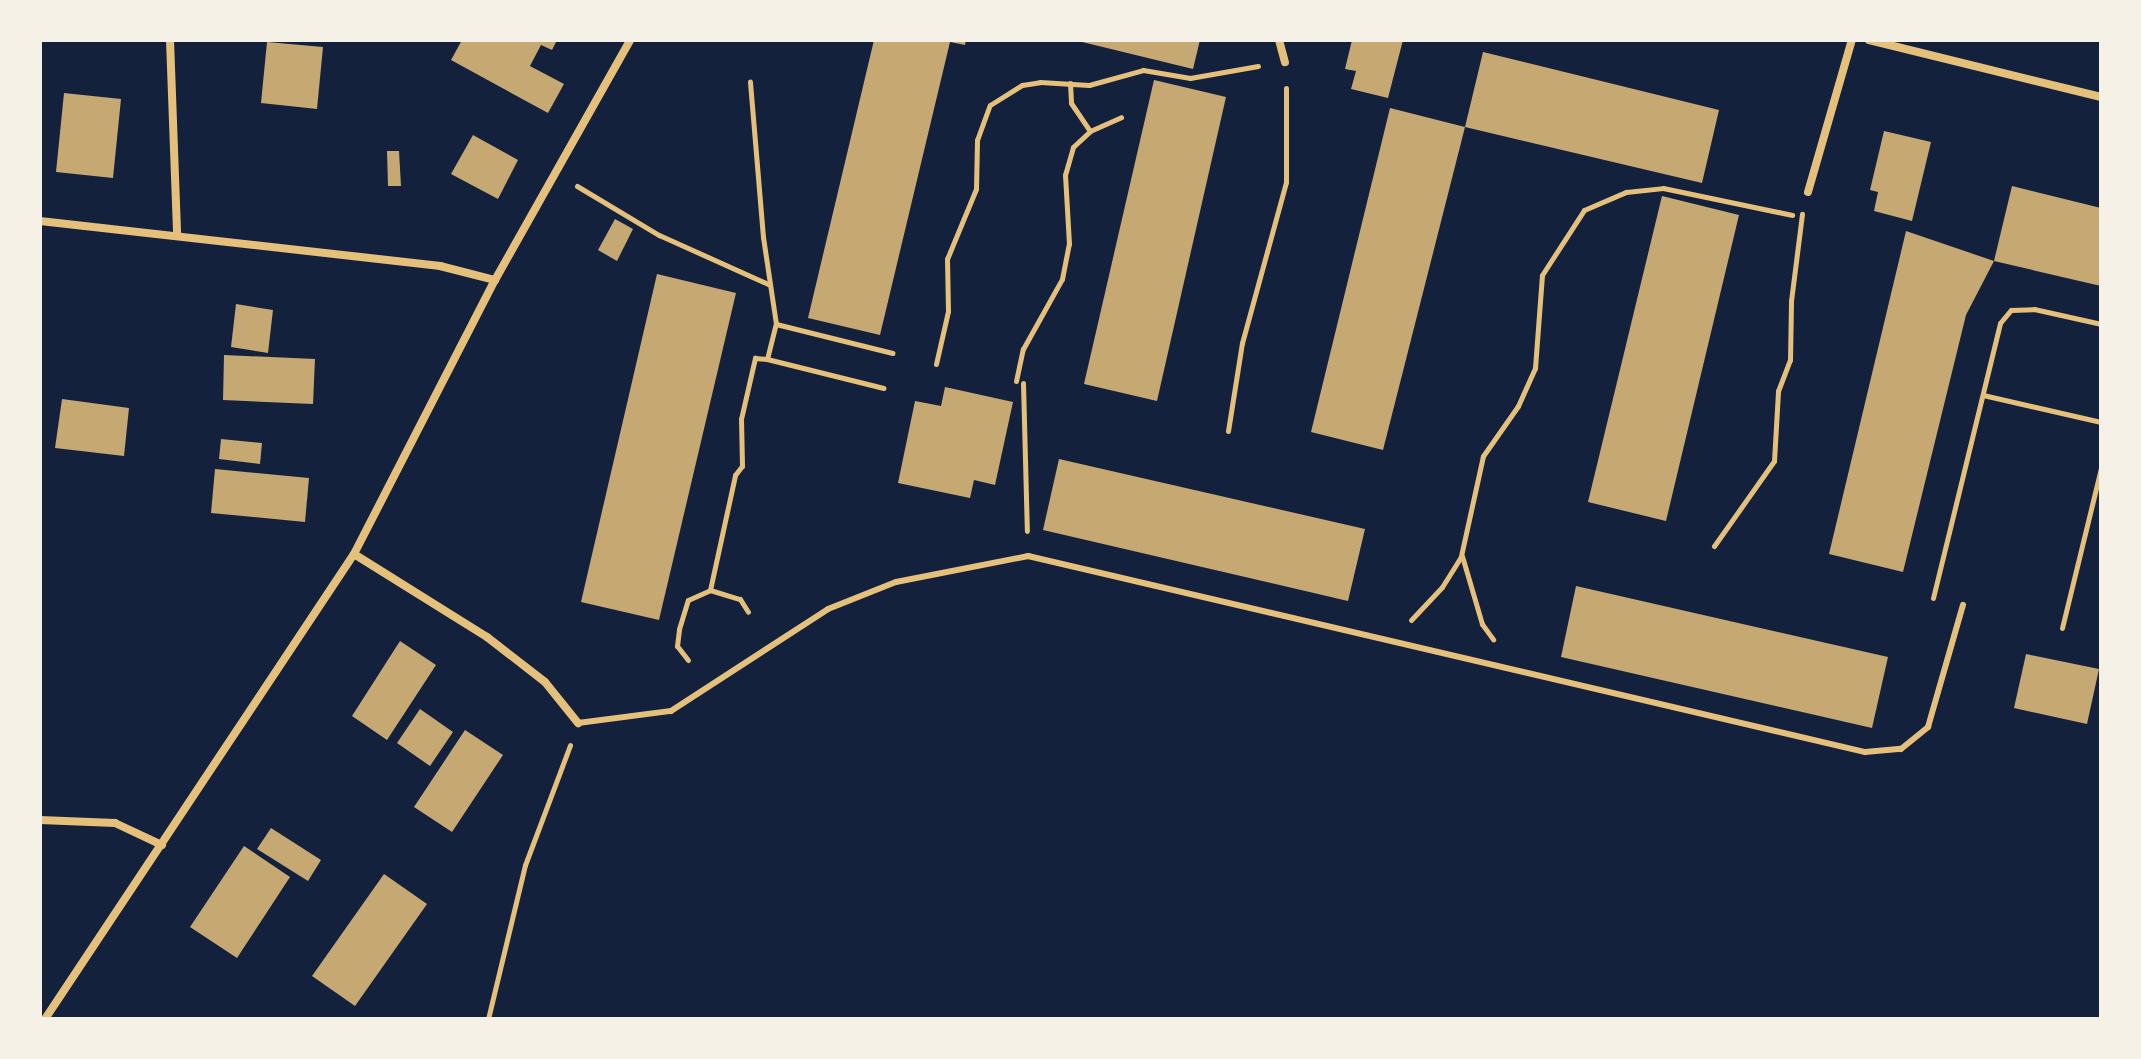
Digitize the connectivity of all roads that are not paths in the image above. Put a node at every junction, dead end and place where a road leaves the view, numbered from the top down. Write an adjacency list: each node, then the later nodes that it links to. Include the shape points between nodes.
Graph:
1 (170, 40): 10 (street)
2 (630, 40): 11 (street)
3 (1279, 40): 6 (street)
4 (1852, 40): 8 (street)
5 (1869, 40): 7 (street)
6 (1285, 62)
7 (2101, 97)
8 (1808, 192)
9 (40, 221): 10 (street)
10 (177, 235): 11 (street, via 440,266)
11 (495, 280): 12 (street)
12 (354, 554): 14 (street, via 487,637 545,682); 16 (street)
13 (1963, 605): 14 (lane, via 1928,727 1901,749 1865,752 1028,556 896,582 828,609 671,711)
14 (578, 723)
15 (40, 820): 16 (street, via 115,823)
16 (162, 845): 17 (street)
17 (45, 1019)

